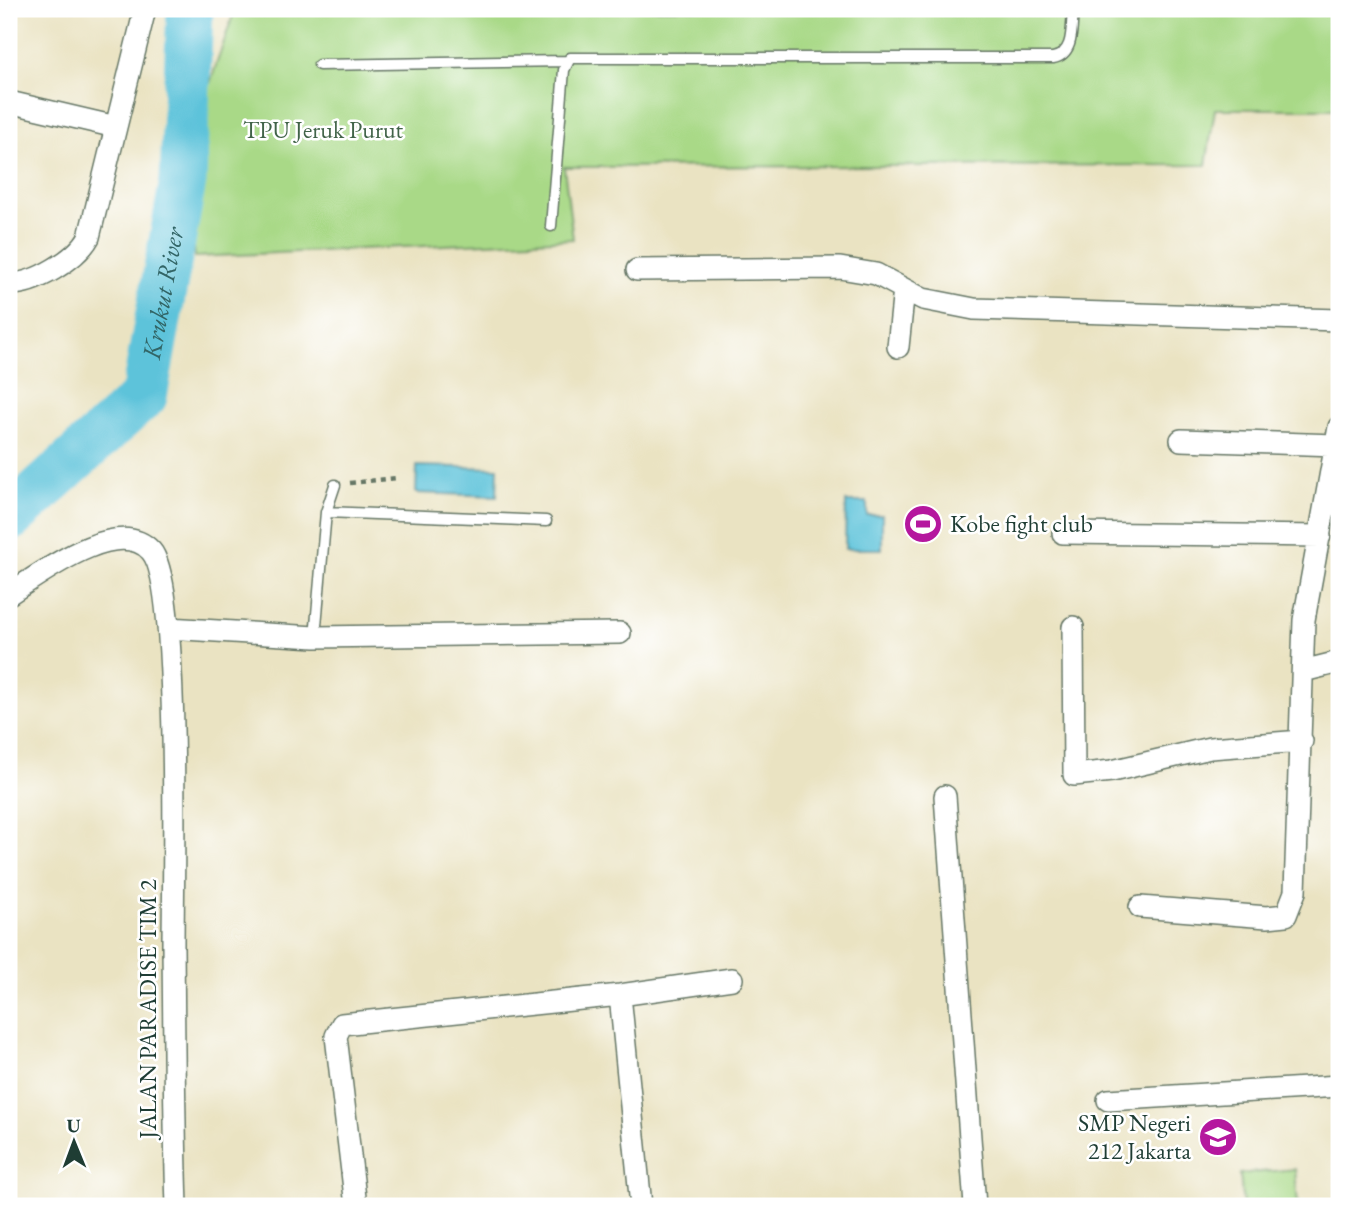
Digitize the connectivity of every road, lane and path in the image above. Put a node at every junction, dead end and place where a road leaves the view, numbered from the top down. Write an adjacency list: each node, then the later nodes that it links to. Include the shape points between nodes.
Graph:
1 (145, 9): 6 (street)
2 (1073, 9): 3 (lane, via 1068,50 1053,58 574,57)
3 (567, 61): 4 (lane); 7 (lane)
4 (319, 65)
5 (9, 102): 6 (street)
6 (116, 127): 9 (street, via 84,246 32,279)
7 (551, 226)
8 (637, 270): 10 (street, via 840,268 876,274)
9 (9, 284)
10 (904, 289): 11 (street, via 923,299 974,309); 12 (street)
11 (1339, 320)
12 (898, 347)
13 (1338, 436): 14 (street); 20 (street)
14 (1181, 440)
15 (397, 478): 16 (path)
16 (335, 485): 17 (lane)
17 (326, 512): 18 (lane); 25 (lane)
18 (545, 521)
19 (1063, 533): 20 (street)
20 (1320, 536): 27 (street, via 1305,607)
21 (9, 594): 23 (street, JALAN PARADISE TIM 2, via 88,547 113,538 134,541 150,549 159,564)
22 (1073, 627): 28 (street, via 1074,775 1210,748)
23 (167, 628): 25 (street); 35 (street, JALAN PARADISE TIM 2)
24 (620, 633): 25 (street)
25 (315, 637)
26 (1339, 662): 27 (street)
27 (1303, 671): 28 (street)
28 (1303, 741): 30 (street, via 1295,892 1286,915)
29 (945, 796): 38 (street)
30 (1140, 907)
31 (732, 979): 32 (street)
32 (620, 995): 36 (street, via 339,1027 336,1036); 37 (street)
33 (1339, 1086): 34 (street)
34 (1108, 1100)
35 (177, 1206)
36 (356, 1206)
37 (641, 1206)
38 (975, 1206)

